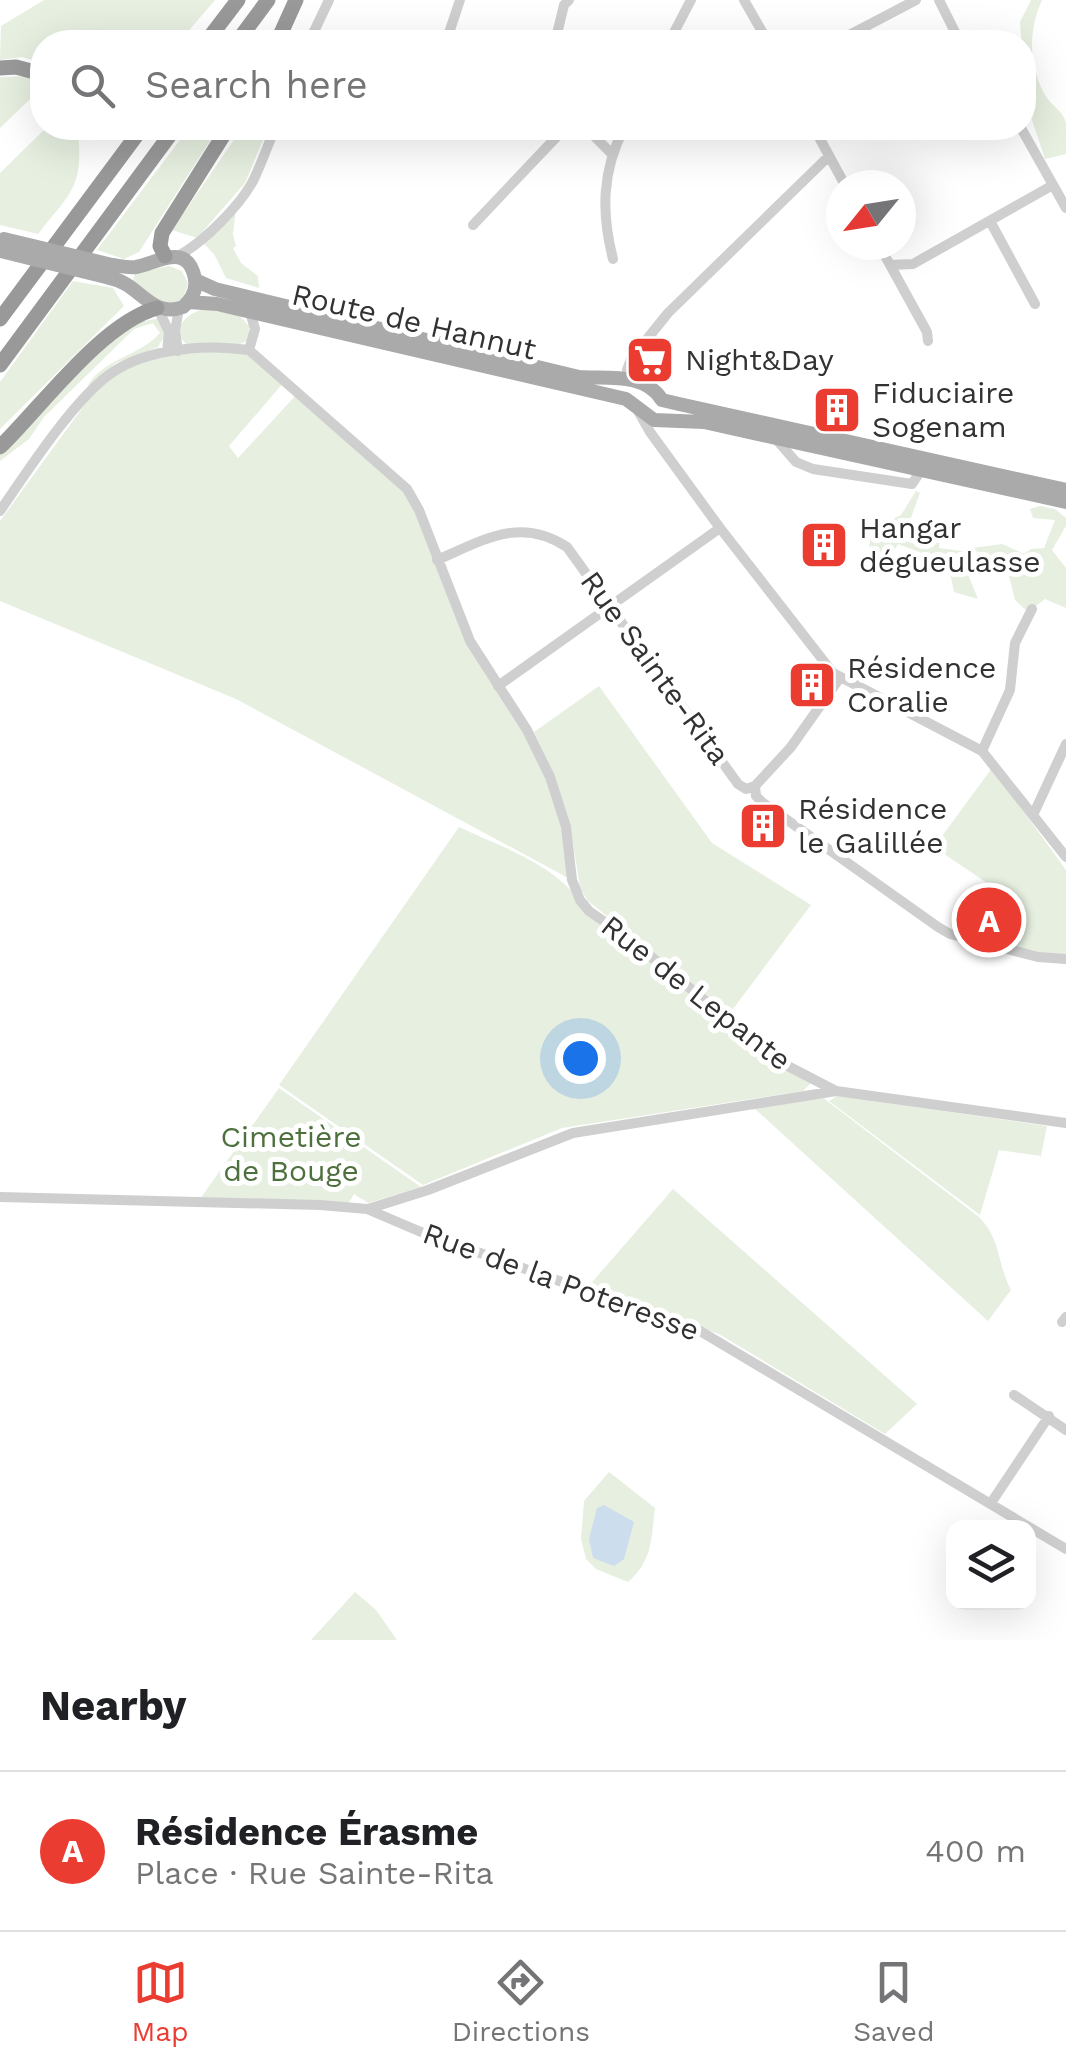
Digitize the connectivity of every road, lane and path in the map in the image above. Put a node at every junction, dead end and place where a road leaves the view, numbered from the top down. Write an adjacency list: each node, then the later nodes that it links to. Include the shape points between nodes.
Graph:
1 (238, 0): 11 (highway)
2 (268, 0): 14 (highway)
3 (296, 0): 15 (highway)
4 (329, 0): 16 (street)
5 (460, 0): 17 (street)
6 (569, 0): 18 (street)
7 (744, 0): 20 (street)
8 (916, 0): 21 (street)
9 (939, 0): 22 (street)
10 (687, 1): 19 (street)
11 (222, 21): 12 (highway); 13 (highway)
12 (209, 30)
13 (215, 30)
14 (246, 30)
15 (282, 30)
16 (315, 30)
17 (450, 30)
18 (558, 30)
19 (674, 30)
20 (761, 30)
21 (859, 30)
22 (954, 30)
23 (0, 68): 24 (highway)
24 (30, 71)
25 (133, 140): 54 (highway)
26 (166, 140): 58 (highway)
27 (221, 140): 43 (highway, via 162,234 160,246)
28 (270, 140): 41 (street, via 252,183)
29 (554, 140): 40 (street)
30 (598, 140): 34 (street)
31 (618, 140): 34 (street)
32 (821, 140): 35 (street)
33 (1028, 140): 37 (street)
34 (611, 154): 44 (street, via 604,202)
35 (830, 156): 36 (street); 59 (street, via 668,313 631,359)
36 (838, 170)
37 (1053, 185): 38 (street); 39 (street)
38 (1066, 208)
39 (990, 221): 46 (street, via 913,264); 51 (street)
40 (473, 226)
41 (199, 243): 43 (street); 48 (street)
42 (1, 245): 47 (main road, bridge)
43 (170, 256): 47 (main road); 48 (main road, Route de Hannut)
44 (612, 259)
45 (888, 260): 46 (street)
46 (890, 264): 55 (street)
47 (111, 271): 53 (main road)
48 (192, 274): 49 (main road); 59 (main road, Route de Hannut, via 215,289 579,376)
49 (189, 302): 50 (main road, Route de Hannut); 53 (main road, Route de Hannut)
50 (206, 303): 52 (main road, Route de Hannut); 53 (main road)
51 (1035, 304)
52 (250, 312): 56 (street, via 255,329); 61 (main road, Route de Hannut)
53 (166, 313): 57 (street); 63 (highway, via 140,318 111,336)
54 (0, 319)
55 (928, 341)
56 (249, 350): 57 (street); 69 (street, Rue de Lepante, via 407,489)
57 (173, 352): 67 (street, via 104,378)
58 (0, 365)
59 (632, 382): 60 (main road); 61 (main road, via 622,392)
60 (663, 400): 61 (main road, via 668,411); 65 (main road)
61 (645, 413): 62 (main road, Route de Hannut); 68 (street)
62 (774, 438): 64 (main road, Route de Hannut); 64 (street, Route de Hannut, via 813,470 912,484)
63 (0, 447)
64 (920, 472): 66 (main road, Route de Hannut)
65 (1066, 490)
66 (1066, 502)
67 (0, 511)
68 (720, 528): 70 (street); 72 (street)
69 (438, 560): 70 (street, Rue Sainte-Rita, via 514,530 531,532 567,548); 73 (street, Rue de Lepante, via 470,641)
70 (611, 608): 73 (street); 76 (street, Rue Sainte-Rita, via 738,784)
71 (1032, 608): 75 (street, via 1015,642 1010,690)
72 (839, 679): 75 (street); 76 (street)
73 (498, 686): 80 (street, Rue de Lepante, via 550,776 566,827 574,889 589,911 784,1064)
74 (1066, 744): 77 (street)
75 (982, 750): 77 (street)
76 (755, 786): 79 (street, Rue Sainte-Rita, via 762,802 950,934)
77 (1034, 813): 78 (street)
78 (1066, 857)
79 (1066, 959)
80 (836, 1091): 81 (street); 83 (street, via 573,1132)
81 (1066, 1123)
82 (0, 1196): 83 (street, Rue de la Poteresse)
83 (366, 1210): 87 (street, Rue de la Poteresse, via 700,1331)
84 (1014, 1395): 85 (street)
85 (1049, 1416): 86 (street); 87 (street)
86 (1066, 1430)
87 (990, 1503): 88 (street, Rue de la Poteresse)
88 (1065, 1546)

